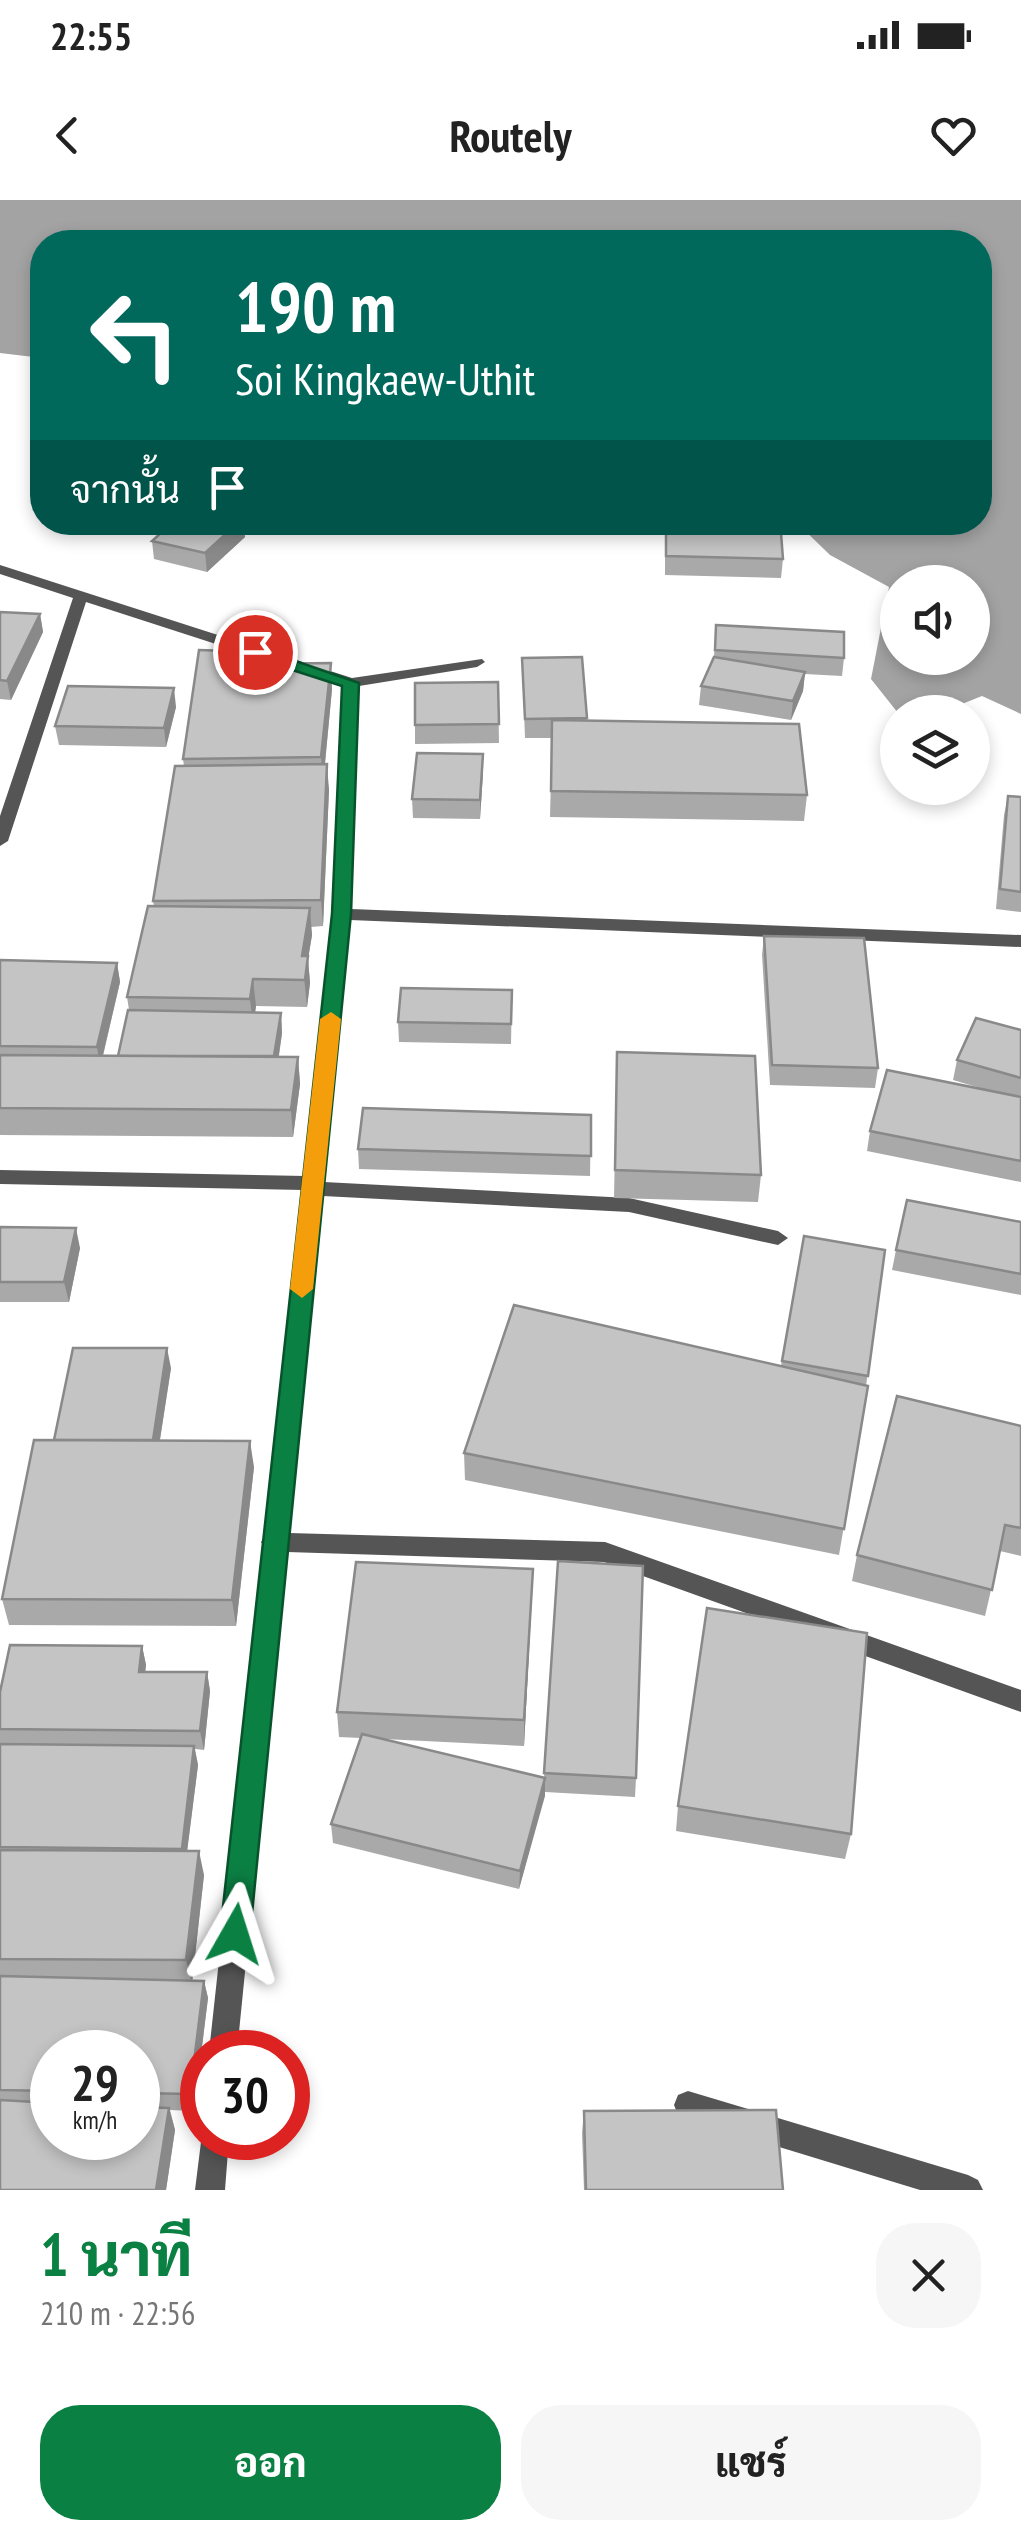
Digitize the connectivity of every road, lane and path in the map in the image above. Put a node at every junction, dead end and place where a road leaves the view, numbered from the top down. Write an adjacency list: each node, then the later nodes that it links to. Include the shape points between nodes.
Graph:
1 (0, 569): 2 (street)
2 (82, 596): 4 (street); 5 (street)
3 (478, 662): 4 (street)
4 (351, 683): 6 (street)
5 (0, 842)
6 (342, 914): 7 (street); 9 (street)
7 (1021, 941)
8 (0, 1177): 9 (street)
9 (313, 1185): 10 (street, via 629,1205); 11 (street)
10 (778, 1238)
11 (274, 1542): 12 (street, via 605,1552); 13 (street)
12 (1021, 1701)
13 (225, 2030)
14 (688, 2106): 17 (street)
15 (213, 2160): 16 (street)
16 (210, 2190)
17 (968, 2190)

